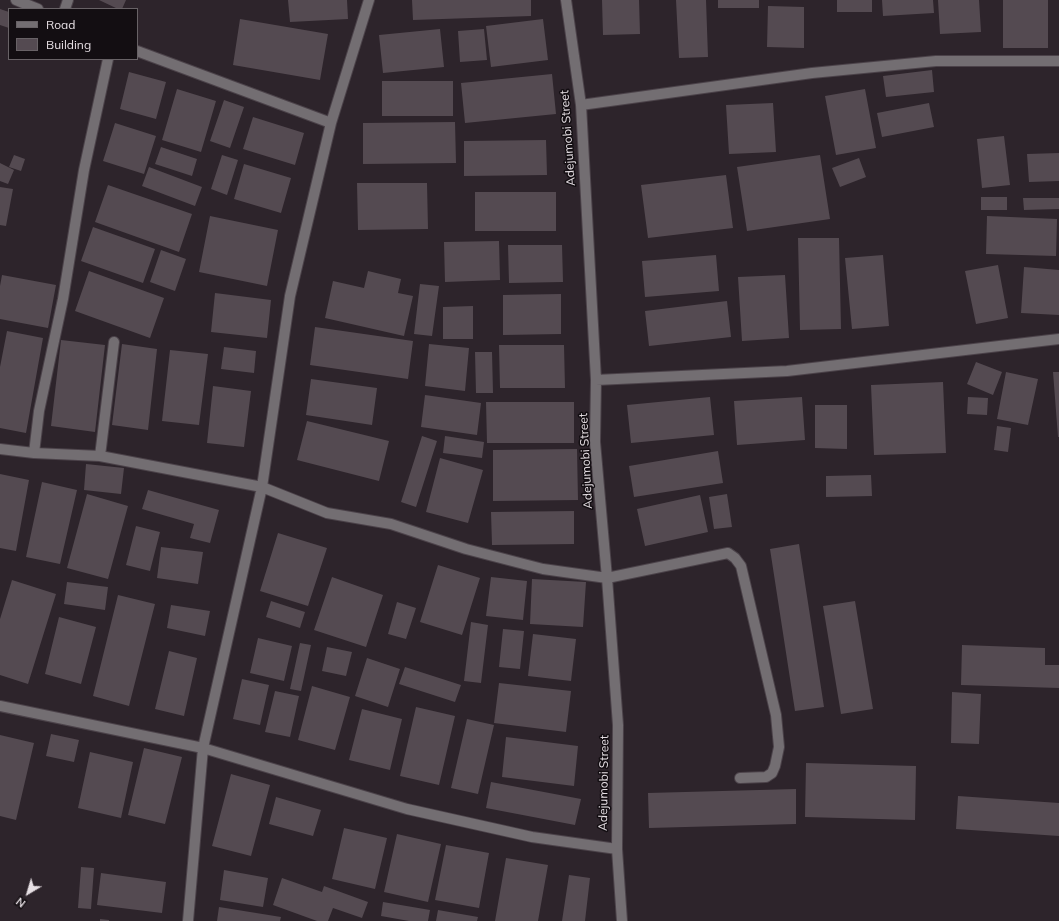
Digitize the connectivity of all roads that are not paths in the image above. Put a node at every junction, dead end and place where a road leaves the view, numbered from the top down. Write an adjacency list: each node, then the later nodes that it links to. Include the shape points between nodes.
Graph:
1 (16, 0): 4 (street)
2 (369, 0): 9 (street)
3 (566, 0): 8 (street, Adejumobi Street)
4 (36, 8)
5 (138, 50): 9 (street)
6 (108, 60): 14 (street, via 84,170 63,299 39,411)
7 (1059, 61): 8 (street, via 936,61 812,73)
8 (581, 106): 12 (street, Adejumobi Street)
9 (331, 123): 16 (street, via 290,296)
10 (1059, 339): 12 (street, via 787,371)
11 (114, 342): 15 (street)
12 (596, 380): 17 (street, Adejumobi Street, via 595,442)
13 (0, 449): 14 (street)
14 (34, 453): 15 (street)
15 (100, 456): 16 (street)
16 (262, 487): 17 (street, via 327,512 391,524 466,549 543,570); 19 (street)
17 (607, 578): 20 (street, via 728,553 741,566 776,715 779,747 772,773 766,777); 21 (street, Adejumobi Street, via 618,725)
18 (0, 706): 19 (street)
19 (203, 748): 21 (street, via 407,809 532,837); 22 (street)
20 (740, 778)
21 (617, 849): 23 (street, Adejumobi Street)
22 (188, 921)
23 (622, 921)

